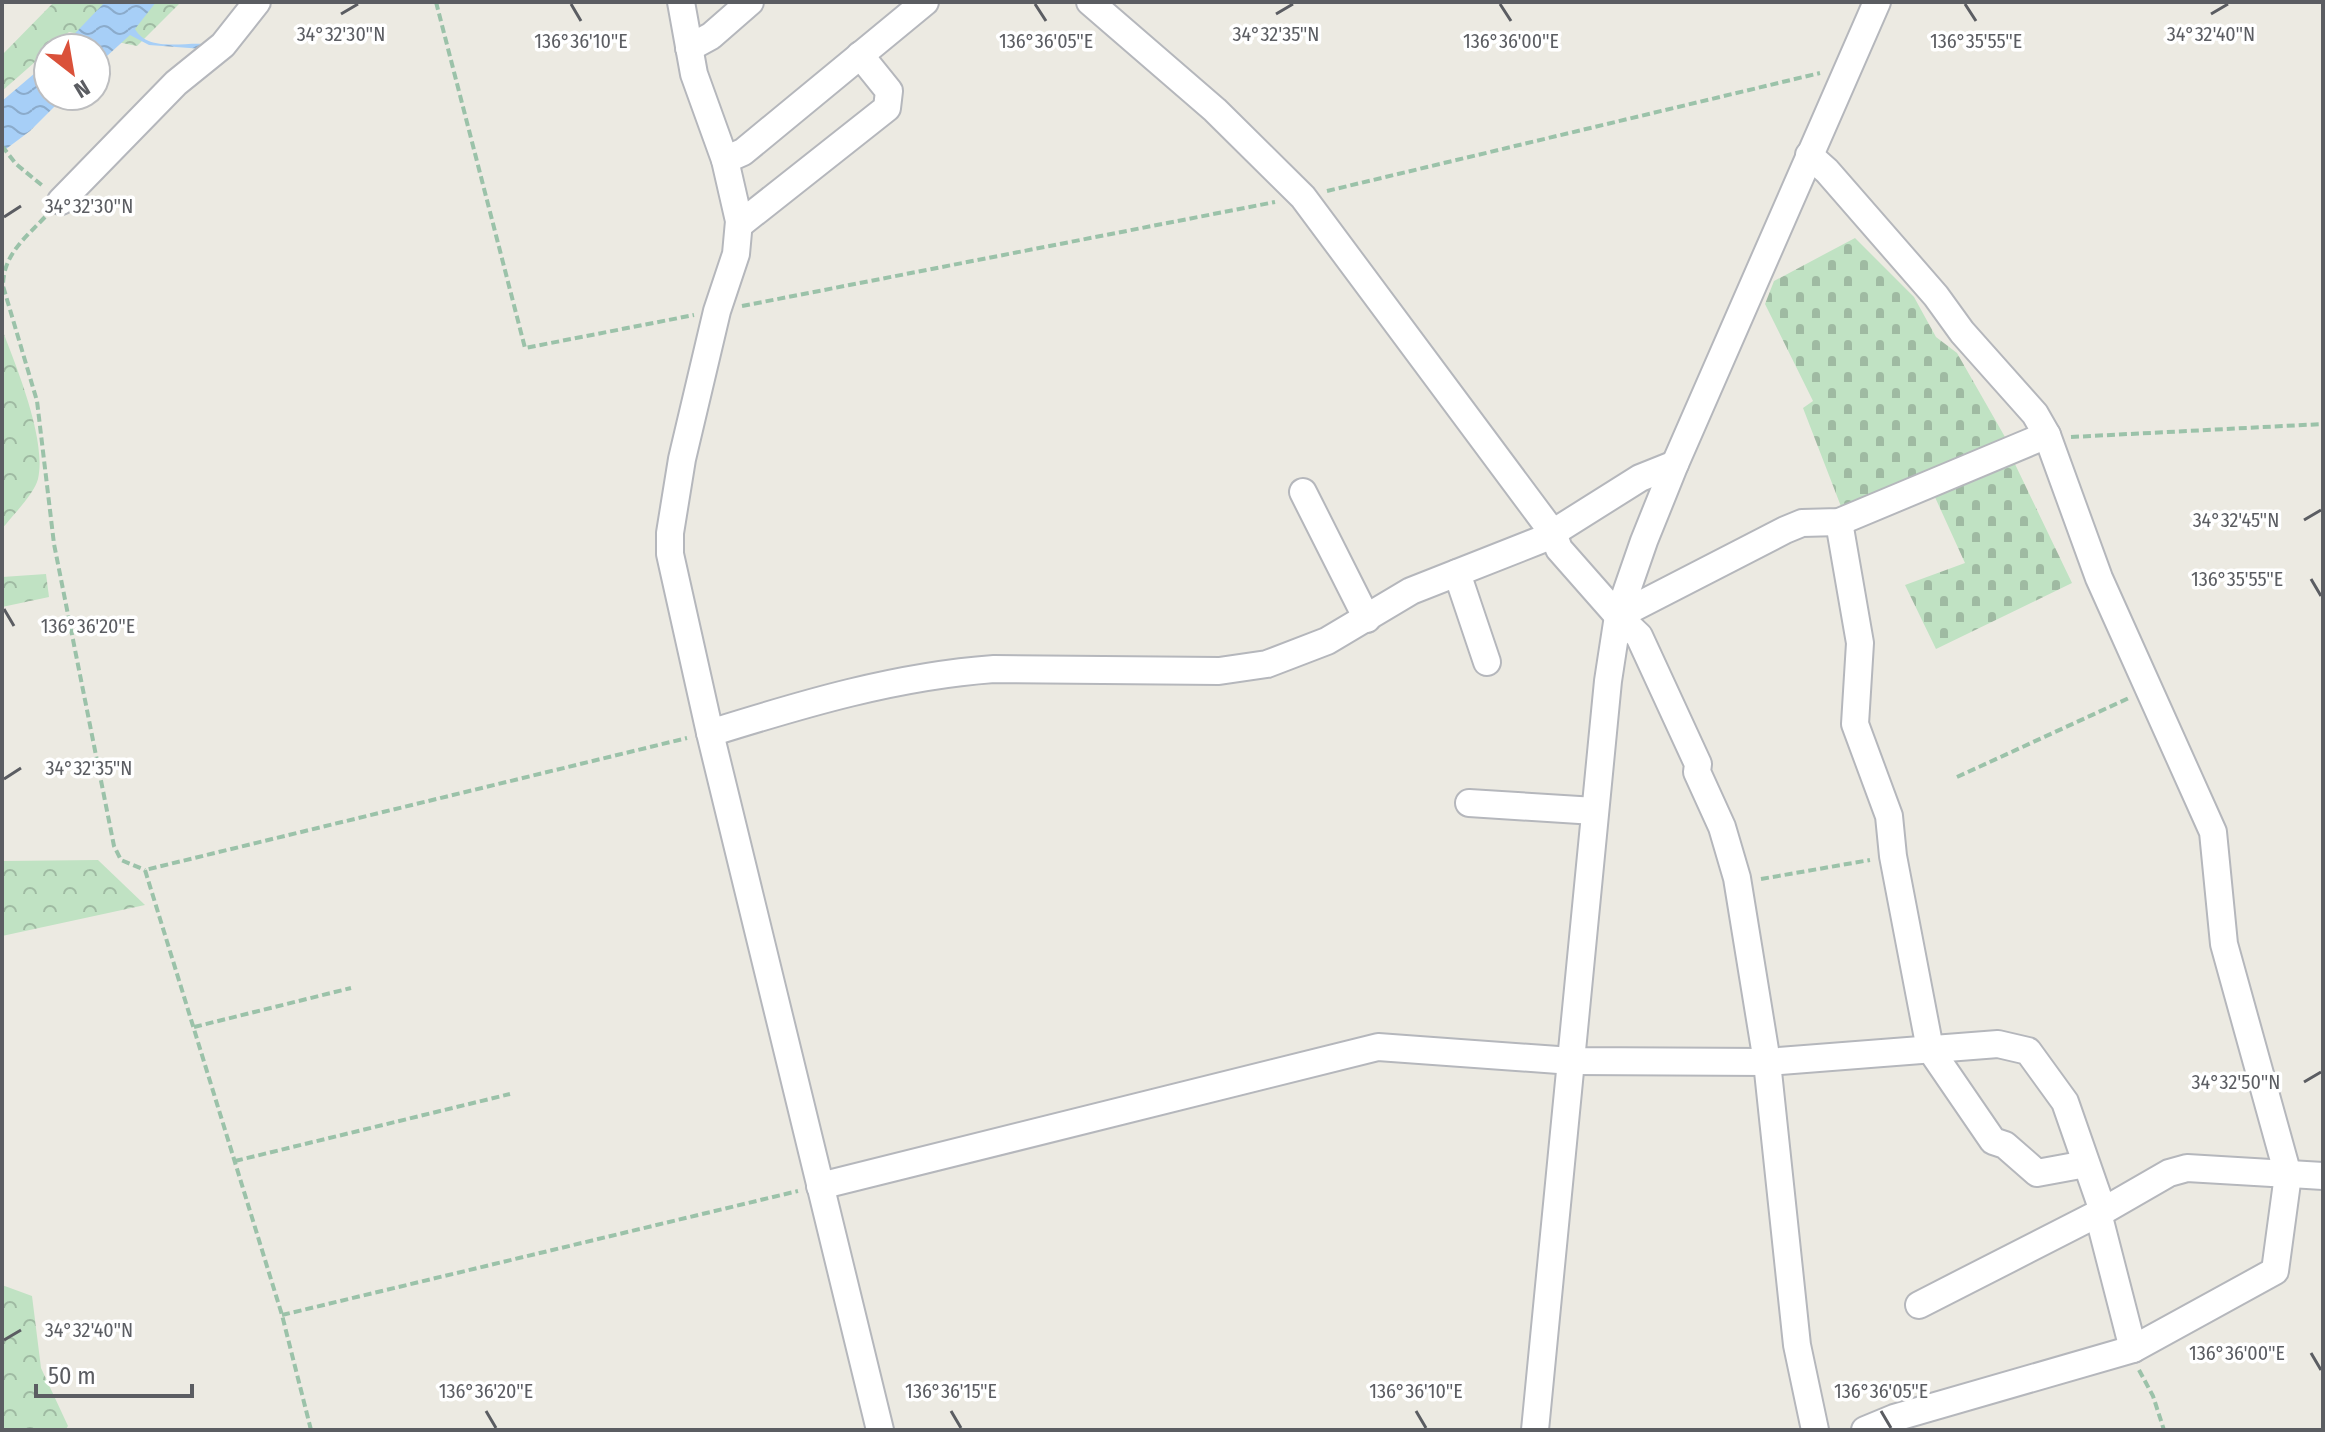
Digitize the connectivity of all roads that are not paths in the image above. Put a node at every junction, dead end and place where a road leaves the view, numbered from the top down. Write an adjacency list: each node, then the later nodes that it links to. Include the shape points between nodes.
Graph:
1 (257, 2): 11 (street, via 223,45 176,83)
2 (681, 2): 7 (street)
3 (750, 2): 7 (street)
4 (925, 2): 8 (street)
5 (1090, 2): 17 (street, via 1215,110 1303,197)
6 (1877, 2): 9 (street)
7 (689, 48): 10 (street)
8 (860, 55): 10 (street, via 743,152); 12 (street, via 889,91 887,108)
9 (1809, 155): 13 (street, via 1936,296 2035,414); 14 (street)
10 (725, 160): 12 (street)
11 (61, 201)
12 (739, 225): 22 (street, via 682,459 670,533 670,554)
13 (2048, 438): 16 (street); 29 (street, via 2099,578 2213,832 2224,944)
14 (1675, 464): 17 (street, via 1640,478); 19 (street)
15 (1303, 492): 20 (street)
16 (1839, 522): 19 (street, via 1802,523 1785,530); 25 (street, via 1860,643 1855,724 1889,816)
17 (1553, 533): 18 (street); 19 (street, via 1559,549)
18 (1457, 573): 20 (street, via 1411,591); 21 (street)
19 (1618, 616): 24 (street); 27 (street, via 1639,636 1722,827 1737,883)
20 (1367, 619): 22 (street, via 1311,649 1245,669 967,671 882,684)
21 (1487, 662)
22 (710, 733): 31 (street)
23 (1469, 803): 24 (street)
24 (1595, 811): 26 (street)
25 (1930, 1049): 27 (street); 28 (street, via 1993,1141 2037,1173); 28 (street, via 1998,1044 2028,1051 2065,1102)
26 (1572, 1061): 27 (street); 31 (street, via 1378,1047); 36 (street)
27 (1767, 1062): 37 (street, via 1797,1345)
28 (2086, 1164): 32 (street)
29 (2288, 1175): 30 (street); 32 (street, via 2187,1168); 34 (street, via 2275,1271)
30 (2323, 1176)
31 (820, 1186): 35 (street)
32 (2100, 1212): 33 (street); 34 (street)
33 (1919, 1305)
34 (2129, 1350): 38 (street)
35 (880, 1430)
36 (1535, 1430)
37 (1815, 1430)
38 (1865, 1430)

